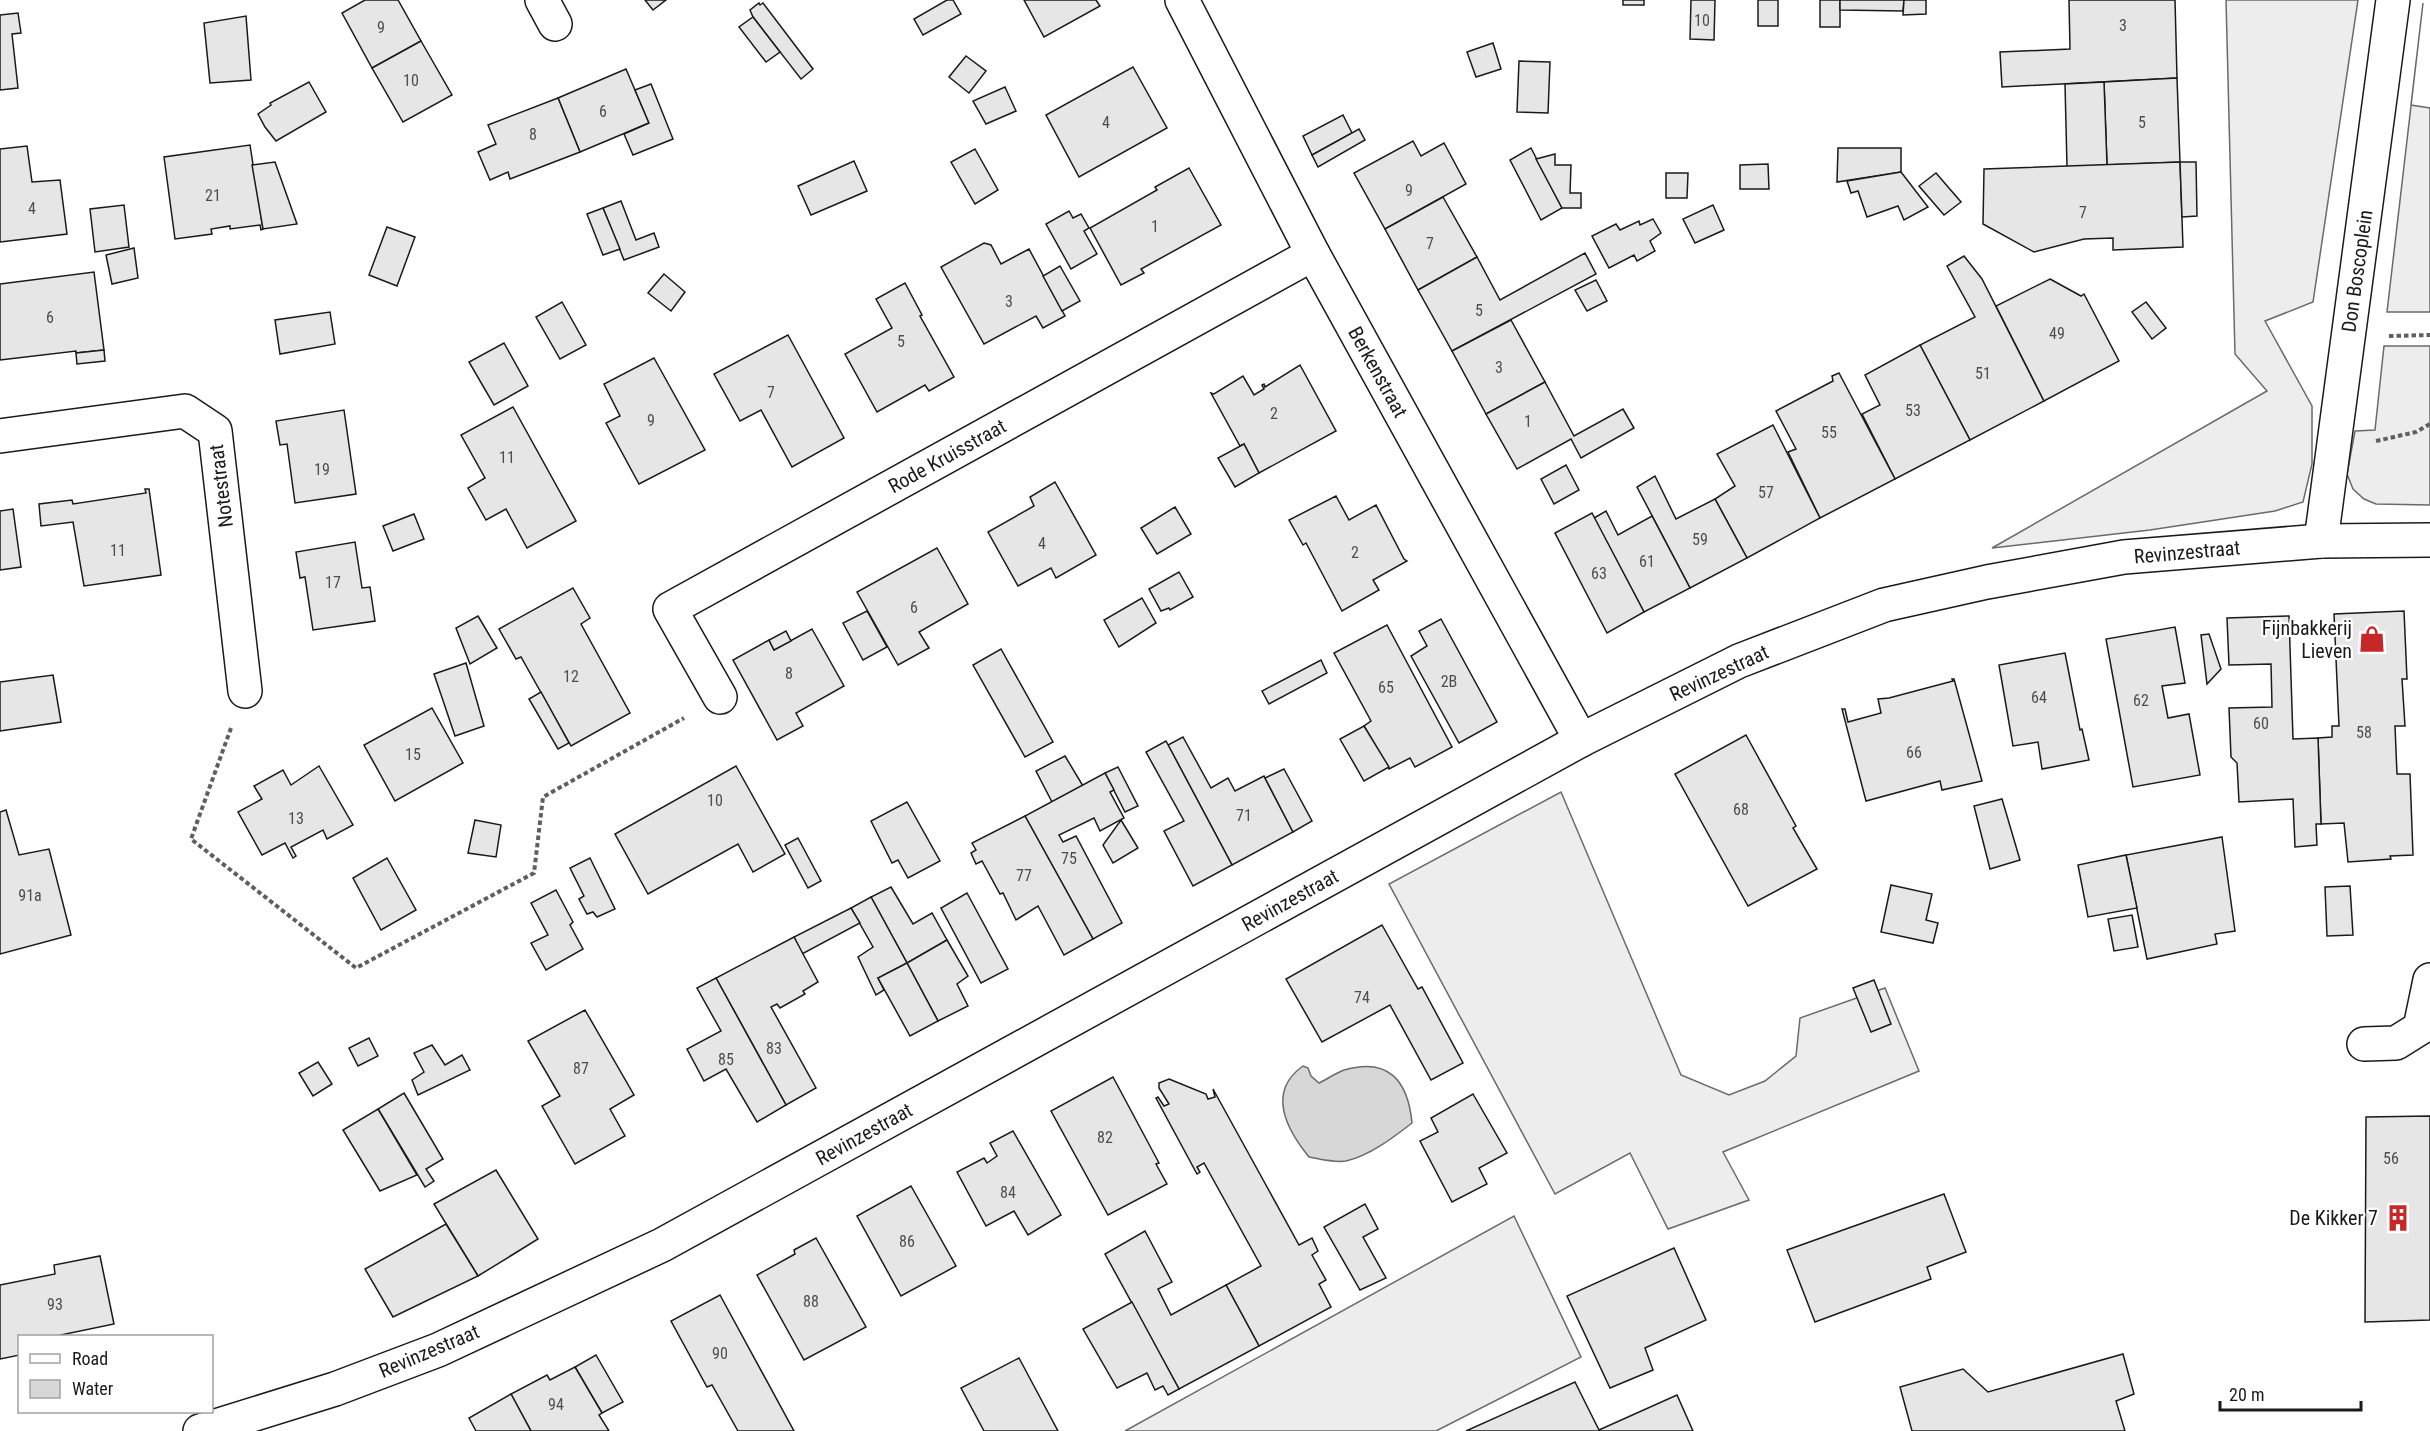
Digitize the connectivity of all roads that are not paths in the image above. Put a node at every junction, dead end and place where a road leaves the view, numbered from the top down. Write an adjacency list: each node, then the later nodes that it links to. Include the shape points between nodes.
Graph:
1 (1182, 0): 3 (street, Berkenstraat)
2 (2393, 0): 6 (street, Don Boscoplein)
3 (1312, 254): 8 (street, Rode Kruisstraat, via 670,609); 9 (street, Berkenstraat)
4 (0, 436): 7 (street, Notestraat, via 185,411 215,431)
5 (2430, 540): 6 (street, Revinzestraat)
6 (2321, 541): 9 (street, Revinzestraat, via 2124,557 1884,605 1739,661)
7 (245, 691)
8 (720, 697)
9 (1581, 740): 12 (street, Revinzestraat, via 662,1245 438,1350 335,1389)
10 (2429, 998): 11 (street, via 2420,1028 2396,1043)
11 (2364, 1044)
12 (200, 1431)

